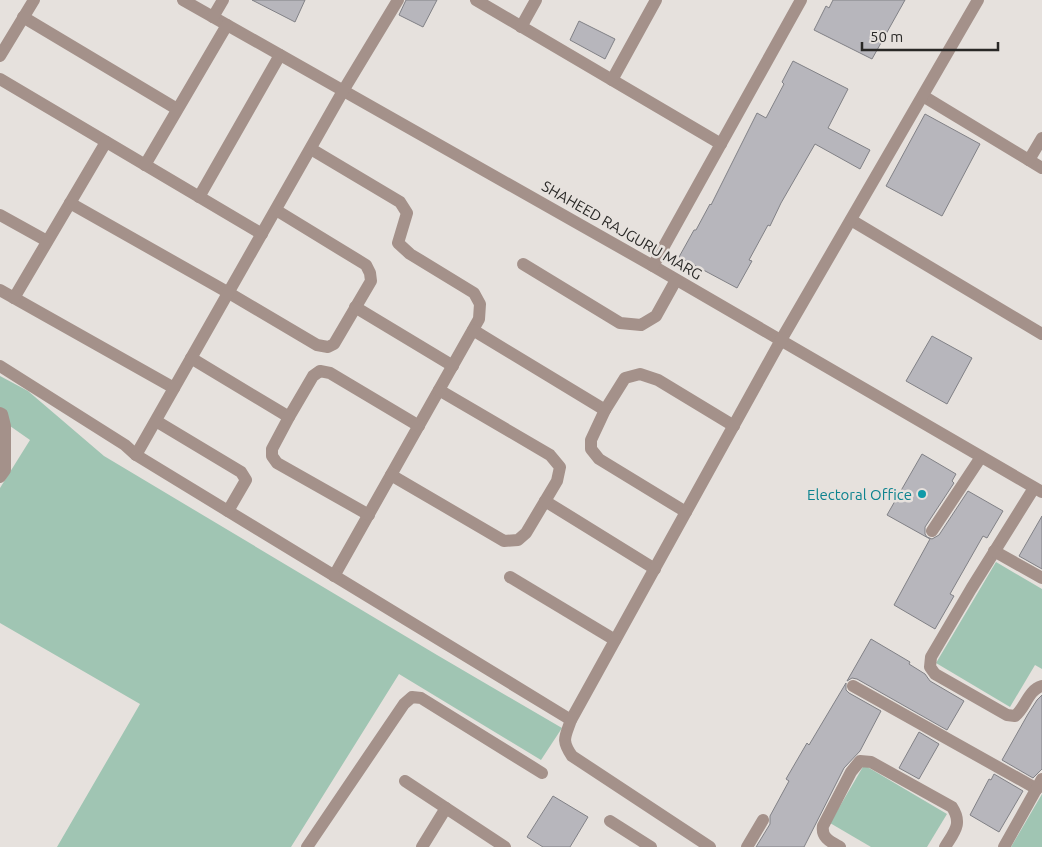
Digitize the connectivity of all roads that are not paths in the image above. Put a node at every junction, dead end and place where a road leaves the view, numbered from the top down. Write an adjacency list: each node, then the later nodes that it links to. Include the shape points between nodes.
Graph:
1 (34, 0): 10 (street)
2 (183, 0): 11 (street, SHAHEED RAJGURU MARG)
3 (222, 0): 11 (street)
4 (398, 0): 18 (street)
5 (476, 0): 13 (street)
6 (536, 0): 13 (street)
7 (656, 0): 17 (street)
8 (801, 0): 23 (street)
9 (978, 0): 19 (street)
10 (23, 17): 15 (street); 20 (street)
11 (213, 17): 12 (street, SHAHEED RAJGURU MARG)
12 (227, 25): 14 (street, SHAHEED RAJGURU MARG); 20 (street)
13 (521, 27): 17 (street)
14 (280, 55): 18 (street, SHAHEED RAJGURU MARG); 28 (street)
15 (0, 56)
16 (0, 79): 22 (street)
17 (612, 80): 23 (street)
18 (343, 91): 24 (street); 36 (street, SHAHEED RAJGURU MARG)
19 (923, 96): 25 (street); 32 (street)
20 (177, 109): 26 (street)
21 (1042, 138): 25 (street)
22 (106, 142): 26 (street); 29 (street)
23 (721, 144): 36 (street)
24 (311, 149): 30 (street); 42 (street, via 400,202 407,213 398,243 410,254 474,293 480,304 479,319)
25 (1029, 160): 27 (street)
26 (145, 165): 28 (street)
27 (1042, 168)
28 (199, 197): 33 (street)
29 (70, 203): 34 (street); 39 (street)
30 (276, 210): 33 (street); 41 (street, via 366,266 372,281)
31 (0, 215): 34 (street)
32 (851, 220): 43 (street); 44 (street)
33 (262, 234): 39 (street)
34 (47, 241): 40 (street)
35 (523, 264): 37 (street, via 620,323 641,325 656,316)
36 (653, 266): 37 (street, SHAHEED RAJGURU MARG)
37 (676, 280): 44 (street, SHAHEED RAJGURU MARG)
38 (0, 290): 40 (street)
39 (229, 293): 41 (street, via 317,345 328,347 334,344); 45 (street)
40 (14, 298): 48 (street)
41 (356, 308): 47 (street)
42 (472, 330): 47 (street); 50 (street)
43 (1042, 334)
44 (781, 340): 55 (street); 57 (street, SHAHEED RAJGURU MARG)
45 (191, 358): 48 (street); 52 (street)
46 (0, 366): 56 (street)
47 (453, 366): 49 (street)
48 (174, 388): 53 (street)
49 (439, 390): 54 (street); 61 (street, via 550,455 560,467 557,481)
50 (605, 410): 55 (street, via 625,378 640,374 658,380); 63 (street, via 590,440 591,449 599,459)
51 (0, 413): 58 (street, via 5,426)
52 (289, 417): 54 (street, via 313,376 320,371 330,373); 64 (street, via 272,449 277,463)
53 (156, 421): 56 (street); 62 (street, via 241,472 246,480)
54 (419, 426): 59 (street)
55 (734, 426): 63 (street)
56 (136, 455): 62 (street)
57 (981, 457): 60 (street, SHAHEED RAJGURU MARG); 65 (street)
58 (2, 472)
59 (391, 475): 61 (street, via 504,541 518,540 526,533); 64 (street)
60 (1038, 490): 66 (street)
61 (545, 501): 67 (street)
62 (228, 511): 68 (street)
63 (686, 512): 67 (street)
64 (369, 515): 68 (street)
65 (932, 530)
66 (994, 551): 70 (street); 73 (street, via 931,657 930,667 935,674 1006,715 1015,716 1020,712 1034,689)
67 (654, 569): 71 (street)
68 (334, 576): 74 (street)
69 (510, 577): 71 (street)
70 (1042, 578)
71 (615, 640): 74 (street)
72 (853, 686): 77 (street)
73 (1042, 686)
74 (571, 720): 85 (street, via 565,746 572,756)
75 (542, 773): 81 (street, via 421,698 412,697 404,704)
76 (405, 781): 78 (street)
77 (1039, 784): 89 (street)
78 (446, 808): 82 (street); 83 (street)
79 (763, 820): 86 (street)
80 (610, 821): 84 (street)
81 (307, 847)
82 (422, 847)
83 (505, 847)
84 (651, 847)
85 (710, 847)
86 (747, 847)
87 (840, 847): 88 (street, via 825,838 823,826 860,761 871,762 952,807 958,816 957,827)
88 (945, 847)
89 (1004, 847)

